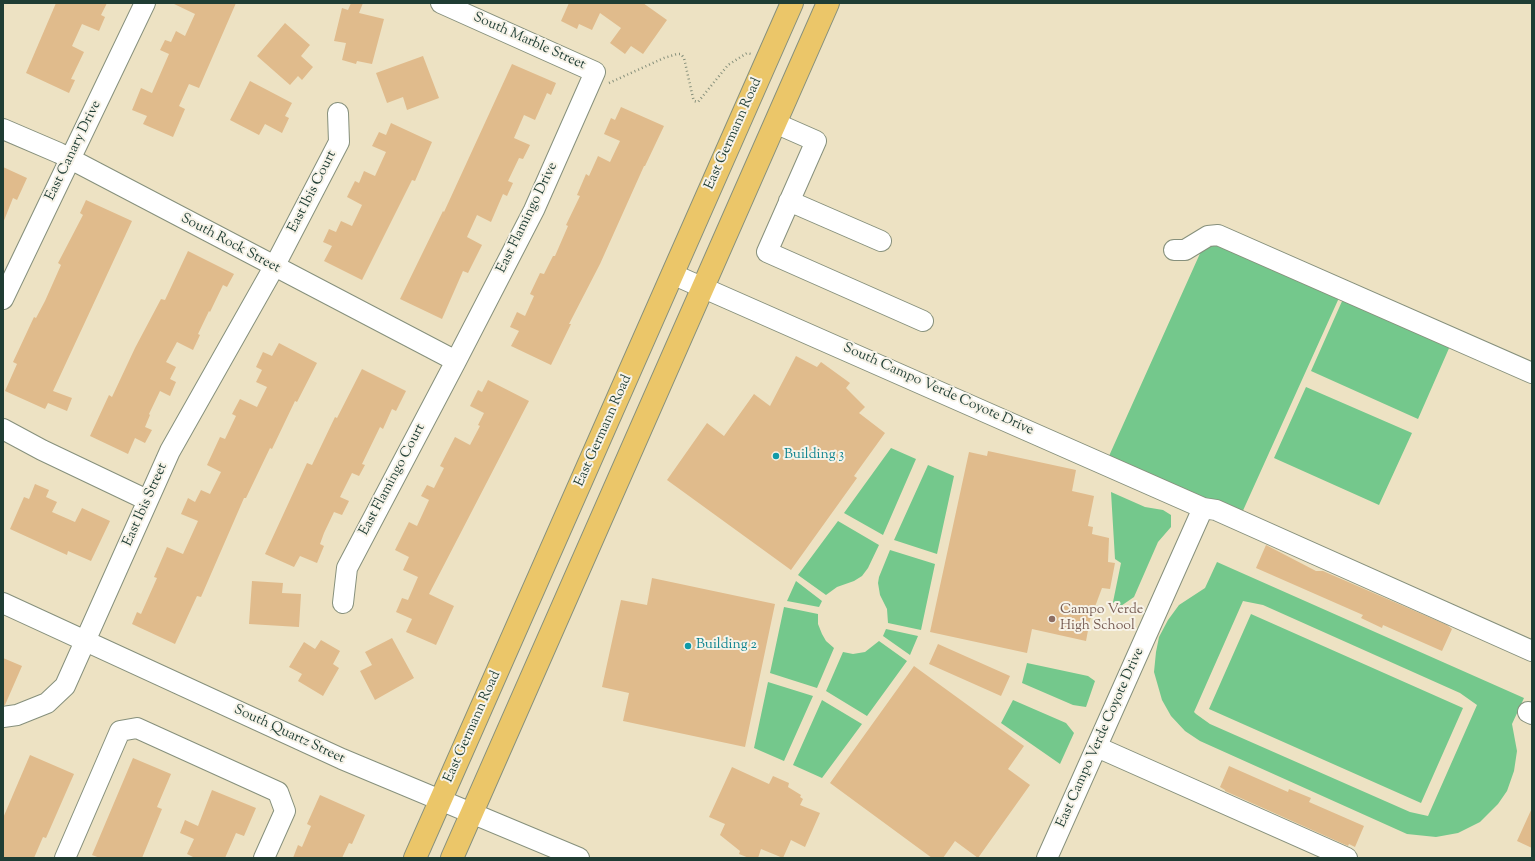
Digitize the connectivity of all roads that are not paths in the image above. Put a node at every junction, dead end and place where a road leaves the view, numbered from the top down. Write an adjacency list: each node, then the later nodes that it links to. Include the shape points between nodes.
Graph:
1 (145, 3): 9 (street, East Canary Drive)
2 (441, 3): 5 (street, South Marble Street)
3 (792, 3): 14 (main road, East Germann Road)
4 (828, 3): 7 (main road)
5 (595, 72): 18 (street, East Flamingo Drive, via 534,210)
6 (338, 113): 13 (street, East Ibis Court, via 339,142)
7 (775, 123): 10 (street, via 816,141); 15 (main road)
8 (3, 129): 9 (street, South Rock Street)
9 (71, 160): 13 (street, South Rock Street); 16 (street, East Canary Drive)
10 (789, 201): 11 (street); 17 (street, via 767,252)
11 (881, 241)
12 (1174, 250): 19 (street, via 1185,250 1208,236 1218,235)
13 (274, 267): 18 (street, South Rock Street); 21 (street, East Ibis Street, via 170,451)
14 (672, 274): 15 (street, South Campo Verde Coyote Drive); 29 (main road, East Germann Road)
15 (702, 287): 22 (street, South Campo Verde Coyote Drive); 30 (main road)
16 (3, 299)
17 (923, 321)
18 (456, 361): 24 (street, East Flamingo Court, via 347,568)
19 (1532, 373)
20 (3, 428): 21 (street, via 42,450)
21 (147, 500): 25 (street, East Ibis Street)
22 (1203, 508): 26 (street, South Campo Verde Coyote Drive, via 1216,510); 28 (street, East Campo Verde Coyote Drive)
23 (3, 603): 25 (street, South Quartz Street)
24 (343, 603)
25 (85, 641): 27 (street, East Ibis Street, via 66,686 47,703 17,715); 29 (street, South Quartz Street, via 342,759)
26 (1532, 651)
27 (3, 717)
28 (1096, 747): 36 (street, East Campo Verde Coyote Drive); 37 (street)
29 (441, 799): 30 (street, South Quartz Street); 33 (main road, East Germann Road)
30 (472, 812): 34 (main road); 35 (street, South Quartz Street)
31 (65, 858): 32 (street, via 120,731 137,728 278,792 285,811)
32 (264, 858)
33 (415, 858)
34 (452, 858)
35 (579, 858)
36 (1047, 858)
37 (1347, 858)

